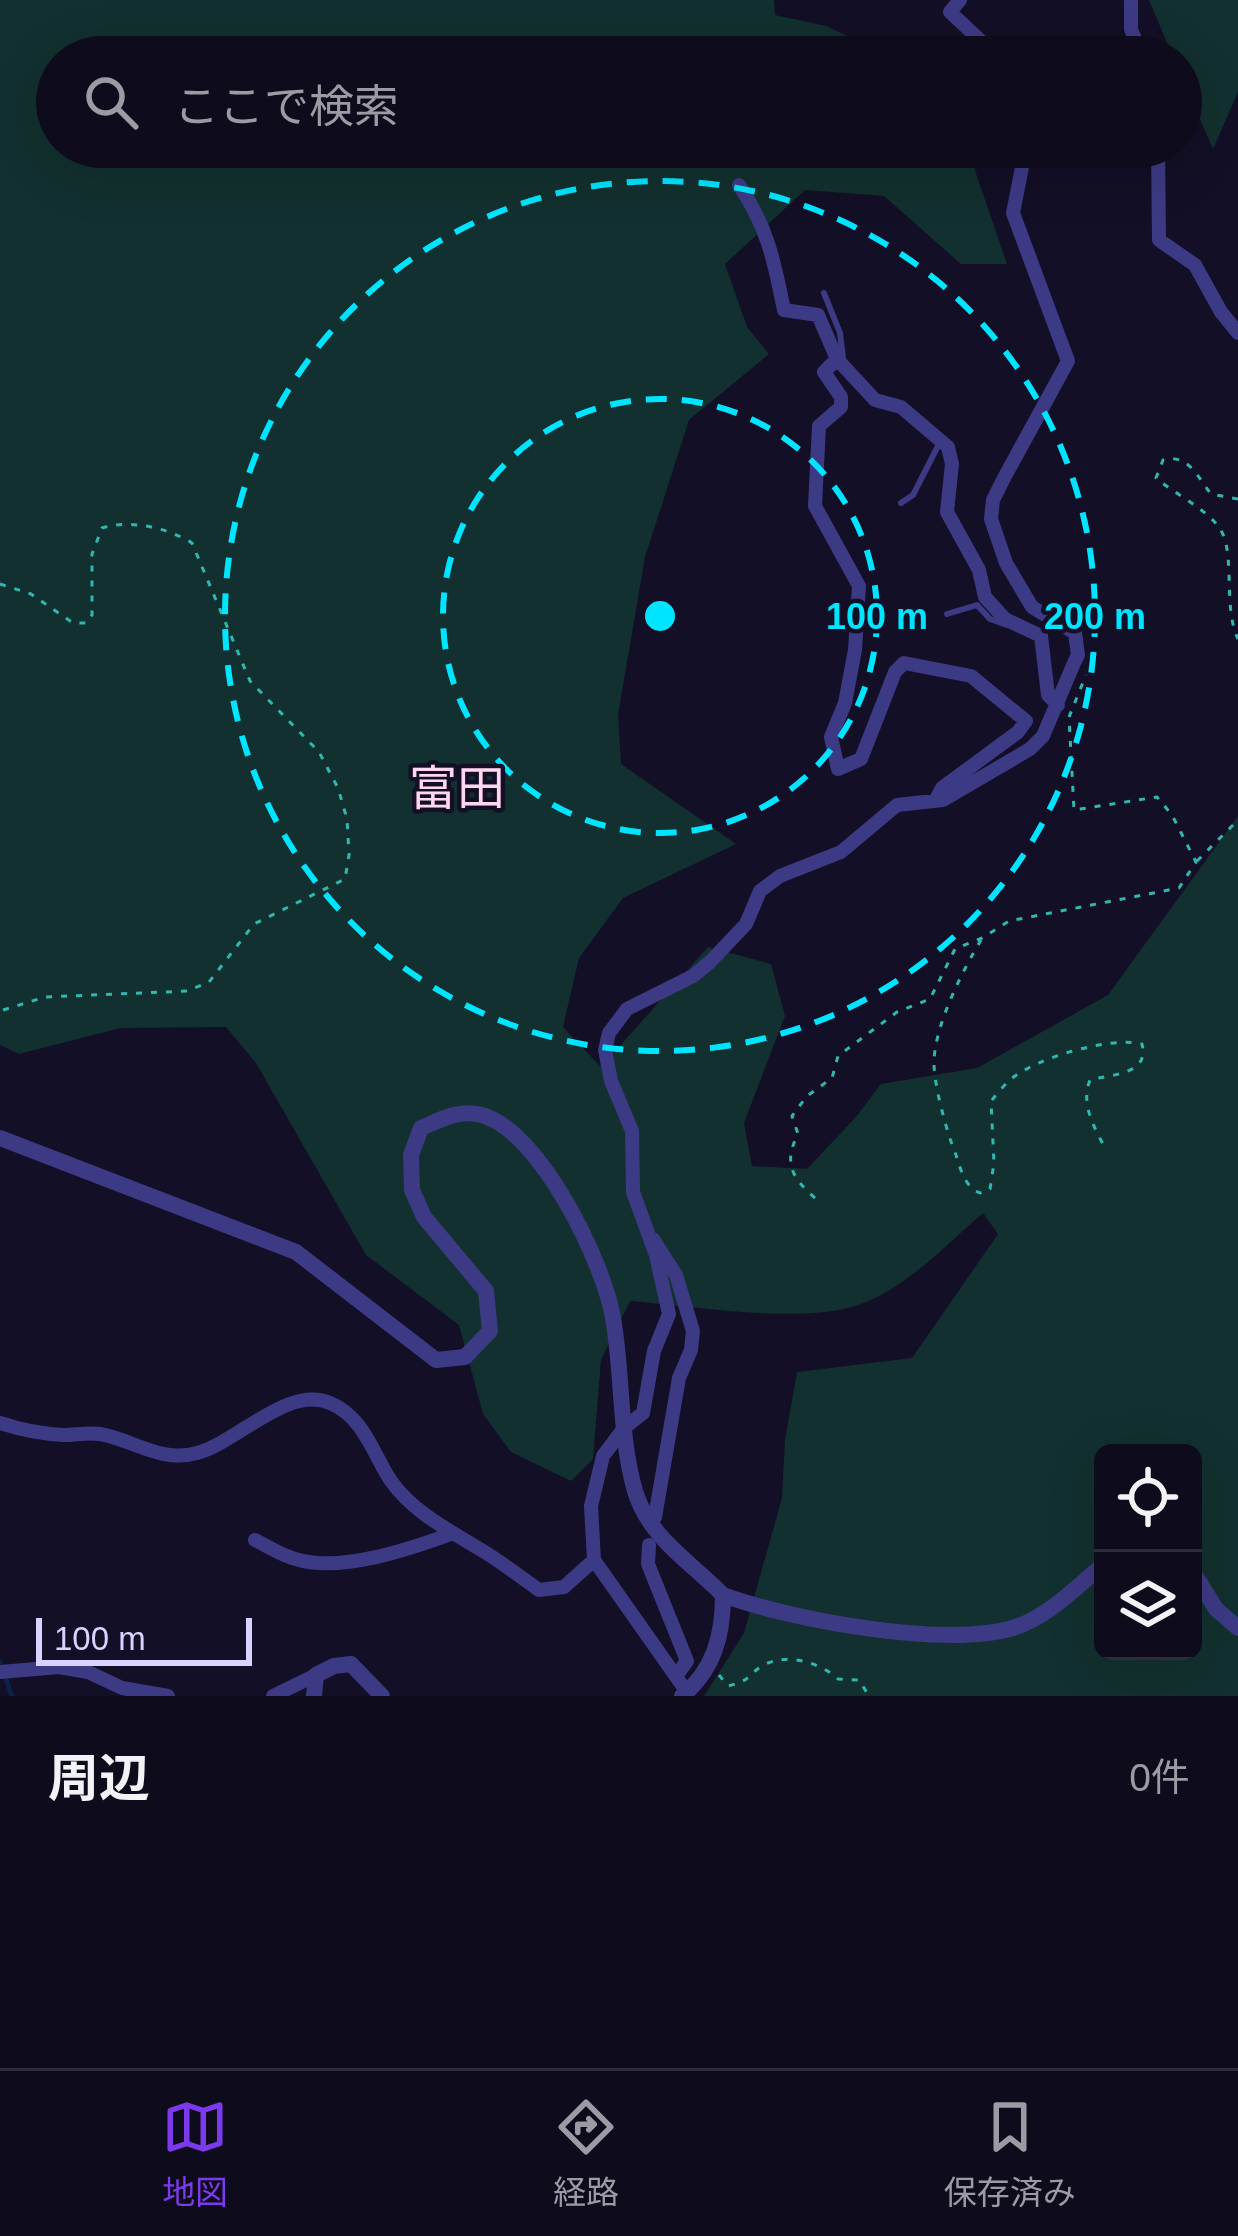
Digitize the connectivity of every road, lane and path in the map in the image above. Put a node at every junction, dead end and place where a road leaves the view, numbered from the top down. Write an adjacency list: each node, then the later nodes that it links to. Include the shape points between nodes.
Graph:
1 (960, 0): 3 (street, via 950,12)
2 (1131, 0): 4 (street)
3 (976, 36)
4 (1134, 36)
5 (1022, 168): 18 (street, via 1013,213 1068,361 993,500 991,518 1018,587 1032,608 1075,633)
6 (1158, 168): 9 (street, via 1159,240 1195,265)
7 (739, 185): 10 (street, via 770,242 784,310 818,315)
8 (824, 293): 10 (lane, via 840,333)
9 (1238, 333)
10 (837, 359): 11 (street, via 875,400 901,407); 20 (street, via 824,372 841,407 819,426 815,506 860,586 845,703 831,737 838,769 861,759 904,663 971,676 1026,721)
11 (941, 440): 13 (lane, via 913,495); 16 (street, via 952,464 952,525 980,570 986,597)
12 (1238, 499): 17 (path, via 1211,494 1176,456 1163,460 1156,478 1226,537 1228,620)
13 (901, 502)
14 (0, 584): 24 (path, via 86,623 102,528 151,528 192,543 250,681 329,770 347,819 349,855 345,880 254,924 209,982 187,991 45,997)
15 (947, 614): 16 (lane, via 977,605 990,619)
16 (1017, 625): 19 (street, via 1041,636 1048,695)
17 (1238, 639)
18 (1078, 655): 19 (street); 22 (path, via 1086,676 1069,717 1074,810 1157,797)
19 (1058, 705): 20 (street, via 1030,749)
20 (935, 801): 28 (street, via 897,805 841,852 770,883 710,962 627,1010 609,1033 611,1081 632,1131 633,1192)
21 (1238, 820): 22 (path)
22 (1196, 862): 23 (path, via 1179,888 1009,921)
23 (982, 938): 26 (path, via 934,1063 967,1184 980,1193 990,1189 991,1101 1012,1078 1043,1060 1136,1042 1141,1063 1086,1088 1088,1114); 27 (path, via 955,949 929,999 838,1056 832,1078 792,1116 792,1178)
24 (0, 1011)
25 (0, 1138): 30 (street, via 296,1252 436,1360 465,1357 490,1330 486,1291 424,1216 412,1190 411,1155 421,1128 457,1113 486,1116 548,1174 586,1240 613,1314)
26 (1106, 1150)
27 (815, 1198)
28 (650, 1236): 30 (street, via 669,1314 644,1413); 31 (street, via 676,1275 693,1331)
29 (0, 1424): 32 (street, via 96,1433 162,1456 191,1455 287,1403 333,1404 371,1442 408,1501)
30 (624, 1428): 35 (street, via 604,1456 591,1506); 38 (street, via 635,1493 650,1522)
31 (655, 1517)
32 (451, 1534): 33 (street, via 402,1552 323,1563); 35 (street, via 538,1590 564,1587)
33 (255, 1540)
34 (649, 1545): 43 (street, via 648,1564 687,1661)
35 (594, 1560): 43 (street)
36 (1094, 1572): 38 (street, via 1045,1612 982,1633 911,1633)
37 (1202, 1587): 39 (street)
38 (723, 1595): 40 (street)
39 (1238, 1628)
40 (711, 1664): 43 (street); 48 (path, via 728,1686 748,1681 763,1665 823,1665 838,1679 859,1680)
41 (0, 1672): 44 (street, via 59,1667)
42 (316, 1676): 45 (street); 46 (street); 47 (street, via 351,1664)
43 (680, 1686)
44 (168, 1696)
45 (272, 1696)
46 (314, 1696)
47 (382, 1696)
48 (869, 1696)

